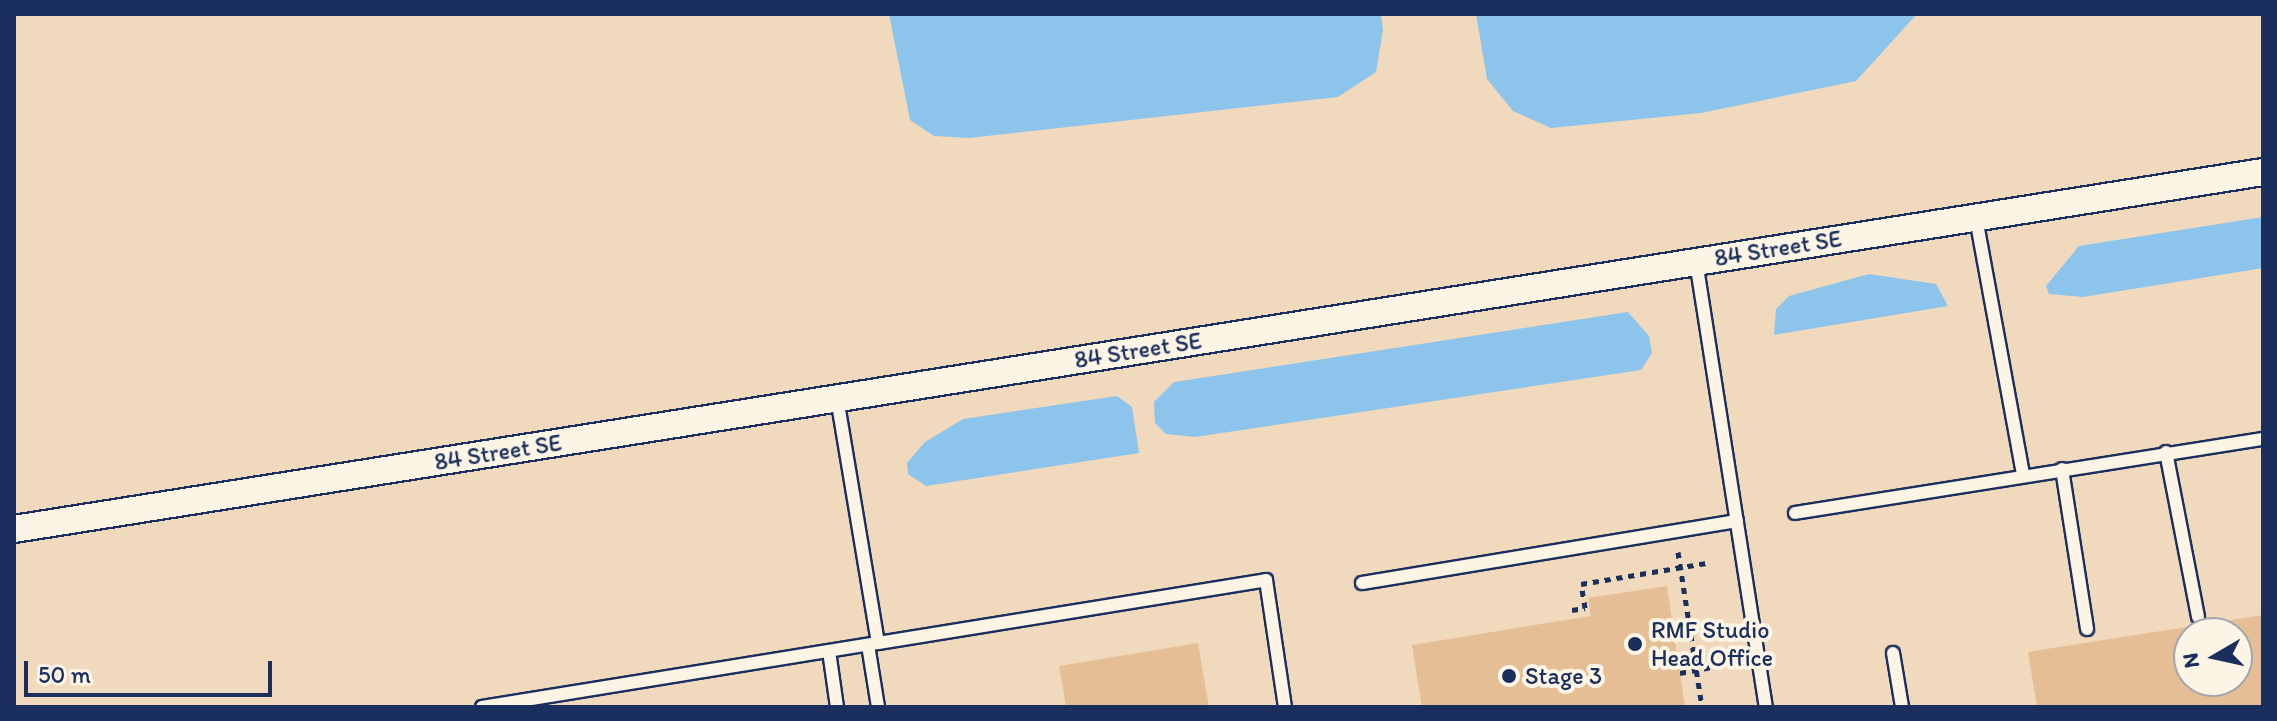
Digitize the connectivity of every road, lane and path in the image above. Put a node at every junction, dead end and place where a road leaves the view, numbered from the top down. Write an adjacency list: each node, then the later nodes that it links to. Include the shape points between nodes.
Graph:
1 (2263, 172): 2 (street, 84 Street SE)
2 (1976, 218): 3 (street, 84 Street SE); 8 (lane)
3 (1696, 261): 4 (street, 84 Street SE); 10 (lane)
4 (837, 398): 11 (street, 84 Street SE); 19 (lane)
5 (2263, 439): 6 (lane)
6 (2166, 452): 7 (lane); 17 (lane)
7 (2062, 469): 8 (lane); 18 (lane)
8 (2023, 474): 9 (lane)
9 (1795, 513)
10 (1737, 521): 12 (lane); 22 (lane)
11 (14, 529)
12 (1674, 531): 14 (path); 15 (lane)
13 (1706, 563): 14 (path)
14 (1680, 568): 16 (path, via 1581,584 1585,608); 23 (path)
15 (1362, 583)
16 (1572, 610)
17 (2198, 617)
18 (2087, 629)
19 (873, 644): 20 (lane); 27 (lane); 28 (lane, via 1266,580)
20 (829, 651): 25 (lane); 26 (lane)
21 (1893, 653): 31 (lane)
22 (1759, 659): 23 (path); 30 (lane)
23 (1696, 670): 24 (path); 29 (path)
24 (1680, 673)
25 (482, 707)
26 (837, 707)
27 (878, 707)
28 (1285, 707)
29 (1702, 707)
30 (1766, 707)
31 (1902, 707)

